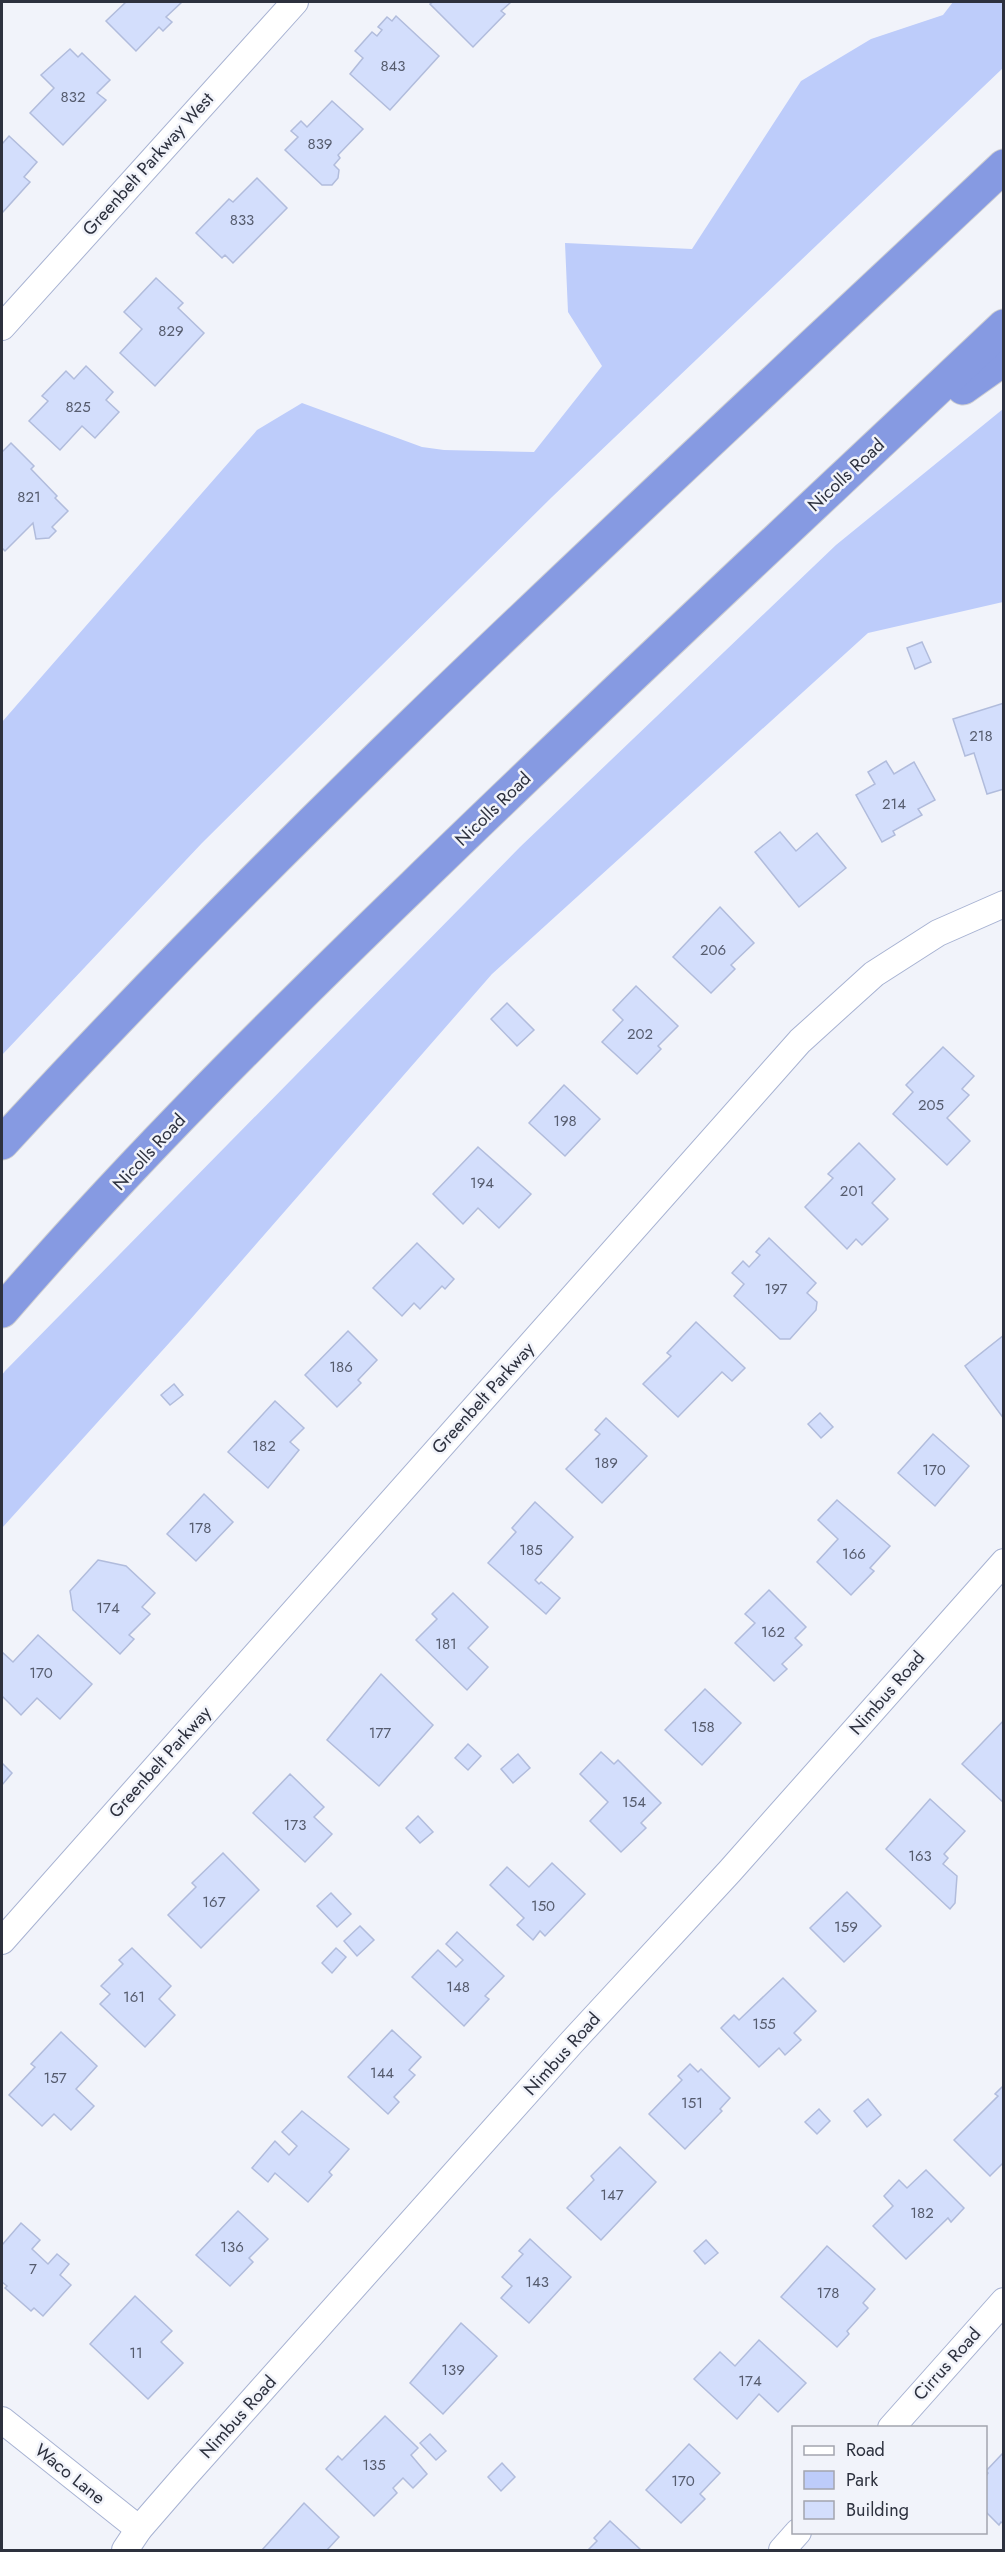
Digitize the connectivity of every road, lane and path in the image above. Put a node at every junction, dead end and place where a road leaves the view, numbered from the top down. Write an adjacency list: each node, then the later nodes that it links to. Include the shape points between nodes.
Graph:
1 (295, 2): 4 (street, Greenbelt Parkway West)
2 (1004, 166): 8 (highway, via 265,868 101,1035)
3 (1004, 326): 6 (highway, Nicolls Road)
4 (2, 327)
5 (1004, 359): 6 (highway)
6 (864, 458): 9 (highway, Nicolls Road, via 329,968 162,1136)
7 (1004, 904): 11 (street, Greenbelt Parkway, via 938,933 874,974 800,1041)
8 (2, 1143)
9 (2, 1311)
10 (1004, 1562): 15 (street, Nimbus Road)
11 (2, 1941)
12 (1004, 2301): 14 (street, Cirrus Road)
13 (2, 2420): 15 (street, Waco Lane)
14 (892, 2426)
15 (139, 2529): 17 (street, Nimbus Road)
16 (796, 2534): 18 (street)
17 (125, 2550)
18 (782, 2550)

